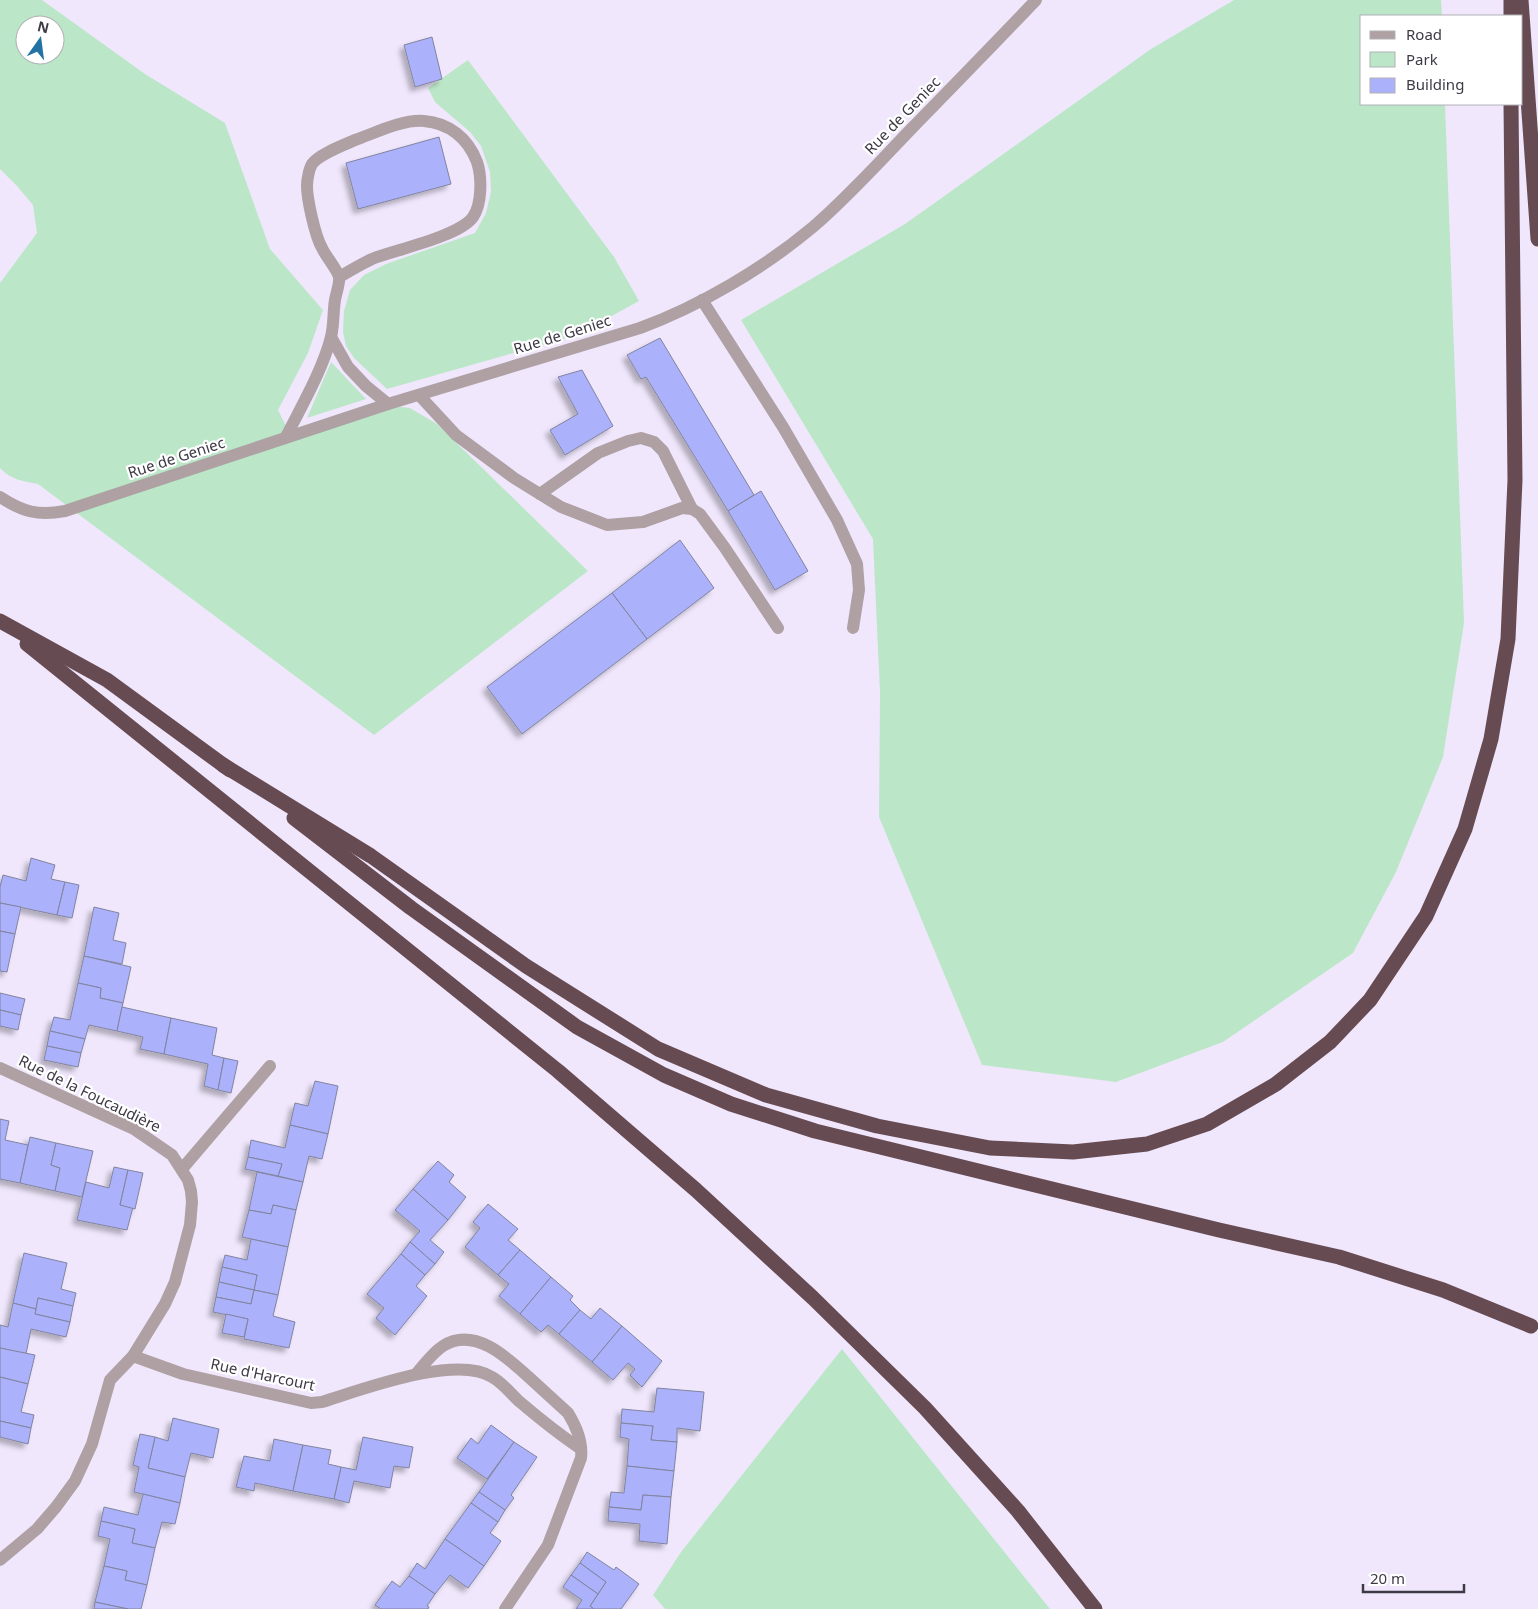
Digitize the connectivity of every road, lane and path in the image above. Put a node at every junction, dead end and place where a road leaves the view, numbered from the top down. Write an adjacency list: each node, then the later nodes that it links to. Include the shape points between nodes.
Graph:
1 (1036, 0): 10 (street, Rue de Geniec, via 812,227 772,258)
2 (1511, 0): 4 (highway)
3 (1521, 0): 5 (highway)
4 (1511, 15)
5 (1522, 15)
6 (1523, 28): 8 (highway)
7 (1511, 105): 21 (highway, via 1515,480 1508,639 1492,739 1468,820 1426,916 1370,1000 1330,1042 1276,1084 1207,1124 1138,1145 1073,1152 990,1148 877,1126 766,1095 658,1049 526,966 371,856)
8 (1538, 239)
9 (339, 277): 9 (street, via 321,246 310,208 307,186 312,164 321,156 349,143 416,120 433,122 458,132 476,159 479,170 479,196 472,218 455,230 372,259); 11 (street)
10 (702, 300): 12 (street, Rue de Geniec, via 640,328); 20 (street, via 783,427 837,520 857,564 859,590)
11 (331, 337): 13 (street, via 348,368); 14 (street)
12 (419, 394): 13 (street, Rue de Geniec); 15 (street, via 456,435)
13 (388, 404): 14 (street, Rue de Geniec)
14 (286, 437): 16 (street, Rue de Geniec, via 65,511 35,513)
15 (540, 494): 17 (street, via 561,507 607,525 642,522 682,508); 17 (street, via 598,453 641,438 654,442 663,451)
16 (0, 497)
17 (692, 509): 19 (street, via 700,514 725,548)
18 (0, 622): 21 (highway, via 107,680); 31 (highway, via 558,1071 696,1190 925,1408 1018,1511)
19 (778, 628)
20 (852, 628)
21 (223, 764): 25 (highway, via 411,908 577,1027 664,1075 731,1104 815,1132 1339,1258 1443,1290)
22 (270, 1066): 24 (street)
23 (0, 1068): 24 (street, Rue de la Foucaudière, via 134,1130 172,1154)
24 (182, 1169): 26 (street, Rue de la Foucaudière, via 192,1191 188,1234 171,1293)
25 (1532, 1326)
26 (133, 1356): 27 (street, Rue d'Harcourt, via 183,1374 311,1403); 29 (street, Rue de la Foucaudière, via 110,1380 92,1444 75,1481 37,1529)
27 (416, 1374): 28 (street, Rue d'Harcourt, via 460,1368 491,1376 552,1430); 28 (street, via 444,1345 455,1341 485,1344 508,1358 568,1413 575,1423)
28 (581, 1449): 30 (street, via 581,1458 548,1545)
29 (0, 1560)
30 (506, 1609)
31 (1095, 1609)

